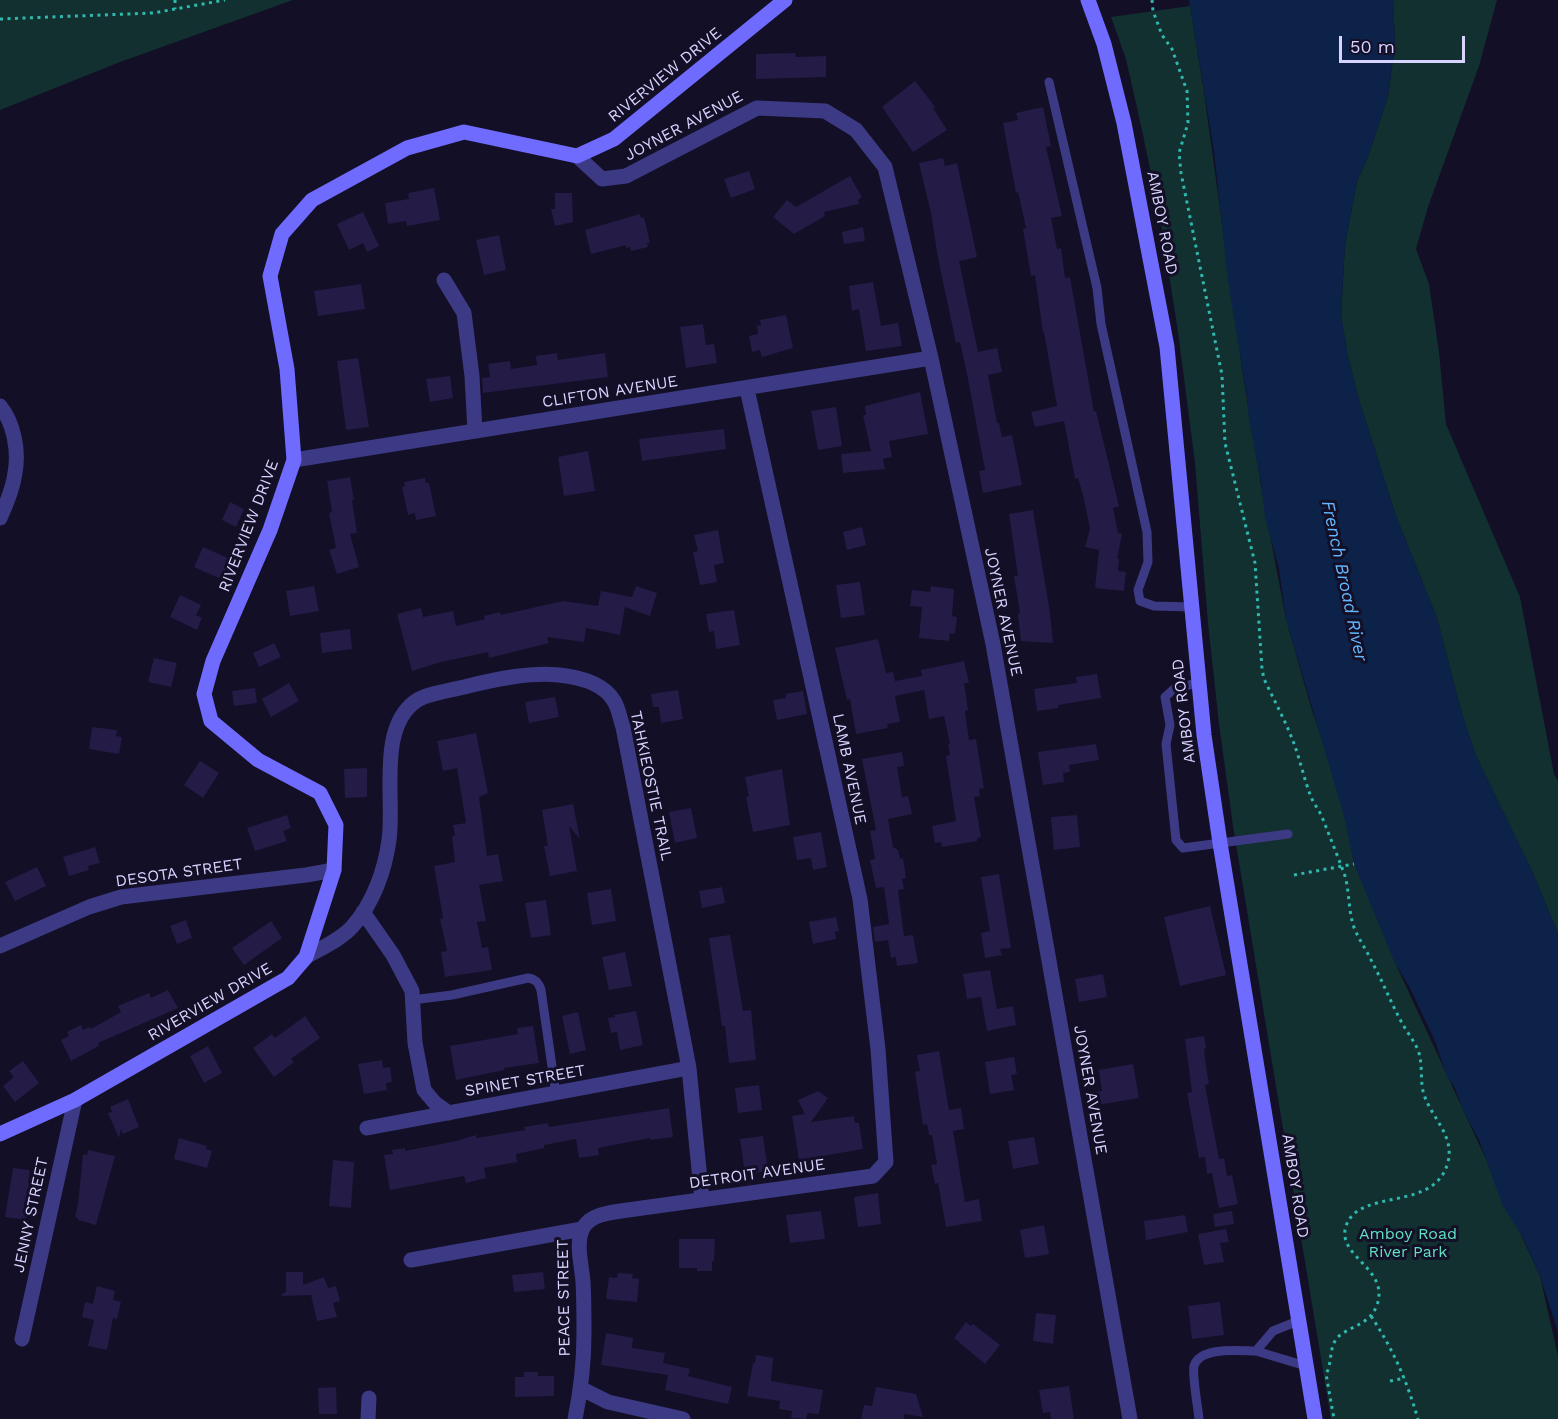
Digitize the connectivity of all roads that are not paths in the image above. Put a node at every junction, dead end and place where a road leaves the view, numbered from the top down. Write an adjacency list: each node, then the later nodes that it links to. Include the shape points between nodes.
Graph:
1 (785, 0): 4 (street, RIVERVIEW DRIVE, via 614,139)
2 (1088, 0): 12 (street, AMBOY ROAD, via 1121,112 1158,293 1173,397)
3 (1049, 82): 12 (lane, via 1097,288 1101,324 1147,532 1148,562 1138,590 1140,601 1154,606)
4 (578, 156): 6 (street, JOYNER AVENUE, via 602,179 626,176 757,108 825,111 856,130 885,167); 10 (street, RIVERVIEW DRIVE, via 464,132 407,148 312,200 282,234 270,276 287,369)
5 (444, 280): 9 (street, via 464,313)
6 (931, 358): 7 (street, CLIFTON AVENUE); 41 (street, JOYNER AVENUE, via 993,644)
7 (747, 388): 9 (street, CLIFTON AVENUE); 27 (street, LAMB AVENUE, via 860,899 878,1049)
8 (0, 406): 11 (street, via 15,442 15,473)
9 (475, 431): 10 (street, CLIFTON AVENUE)
10 (294, 460): 16 (street, RIVERVIEW DRIVE, via 270,530 213,661 204,694 211,721 225,734 258,760 320,793 336,825)
11 (0, 518)
12 (1191, 607): 13 (street, AMBOY ROAD)
13 (1198, 683): 15 (street, AMBOY ROAD); 15 (lane, via 1175,688 1165,697 1176,840 1183,848)
14 (1288, 834): 15 (lane)
15 (1220, 843): 32 (street, AMBOY ROAD)
16 (334, 870): 18 (street, DESOTA STREET, via 121,897); 19 (street, RIVERVIEW DRIVE)
17 (363, 912): 19 (street, TAHKIEOSTIE TRAIL, via 351,928); 20 (street, via 393,955 412,991); 21 (street, TAHKIEOSTIE TRAIL, via 382,873 390,839 391,755 394,734 403,714 417,700 490,681 547,674 590,682 614,701 623,728)
18 (0, 946)
19 (306, 957): 23 (street, RIVERVIEW DRIVE, via 288,978)
20 (412, 1000): 22 (lane, via 534,979 541,990); 24 (street, via 424,1090)
21 (689, 1068): 22 (street, SPINET STREET); 28 (street, TAHKIEOSTIE TRAIL)
22 (556, 1094): 24 (street, SPINET STREET)
23 (75, 1100): 26 (street, RIVERVIEW DRIVE); 33 (street, JENNY STREET)
24 (449, 1113): 25 (street, SPINET STREET)
25 (367, 1128)
26 (0, 1134)
27 (886, 1162): 28 (street, DETROIT AVENUE, via 873,1176)
28 (702, 1200): 29 (street, DETROIT AVENUE)
29 (628, 1210): 30 (street, PEACE STREET, via 598,1216)
30 (582, 1229): 31 (street); 36 (street, PEACE STREET)
31 (411, 1260)
32 (1298, 1321): 34 (lane, via 1273,1331); 35 (street, AMBOY ROAD)
33 (22, 1339)
34 (1256, 1351): 35 (lane); 42 (lane, via 1224,1351 1198,1360 1193,1368)
35 (1306, 1366): 43 (street, AMBOY ROAD)
36 (582, 1389): 39 (street, PEACE STREET); 40 (street, via 608,1402)
37 (369, 1398): 38 (street)
38 (368, 1419)
39 (575, 1419)
40 (683, 1419)
41 (1130, 1419)
42 (1200, 1419)
43 (1315, 1419)

